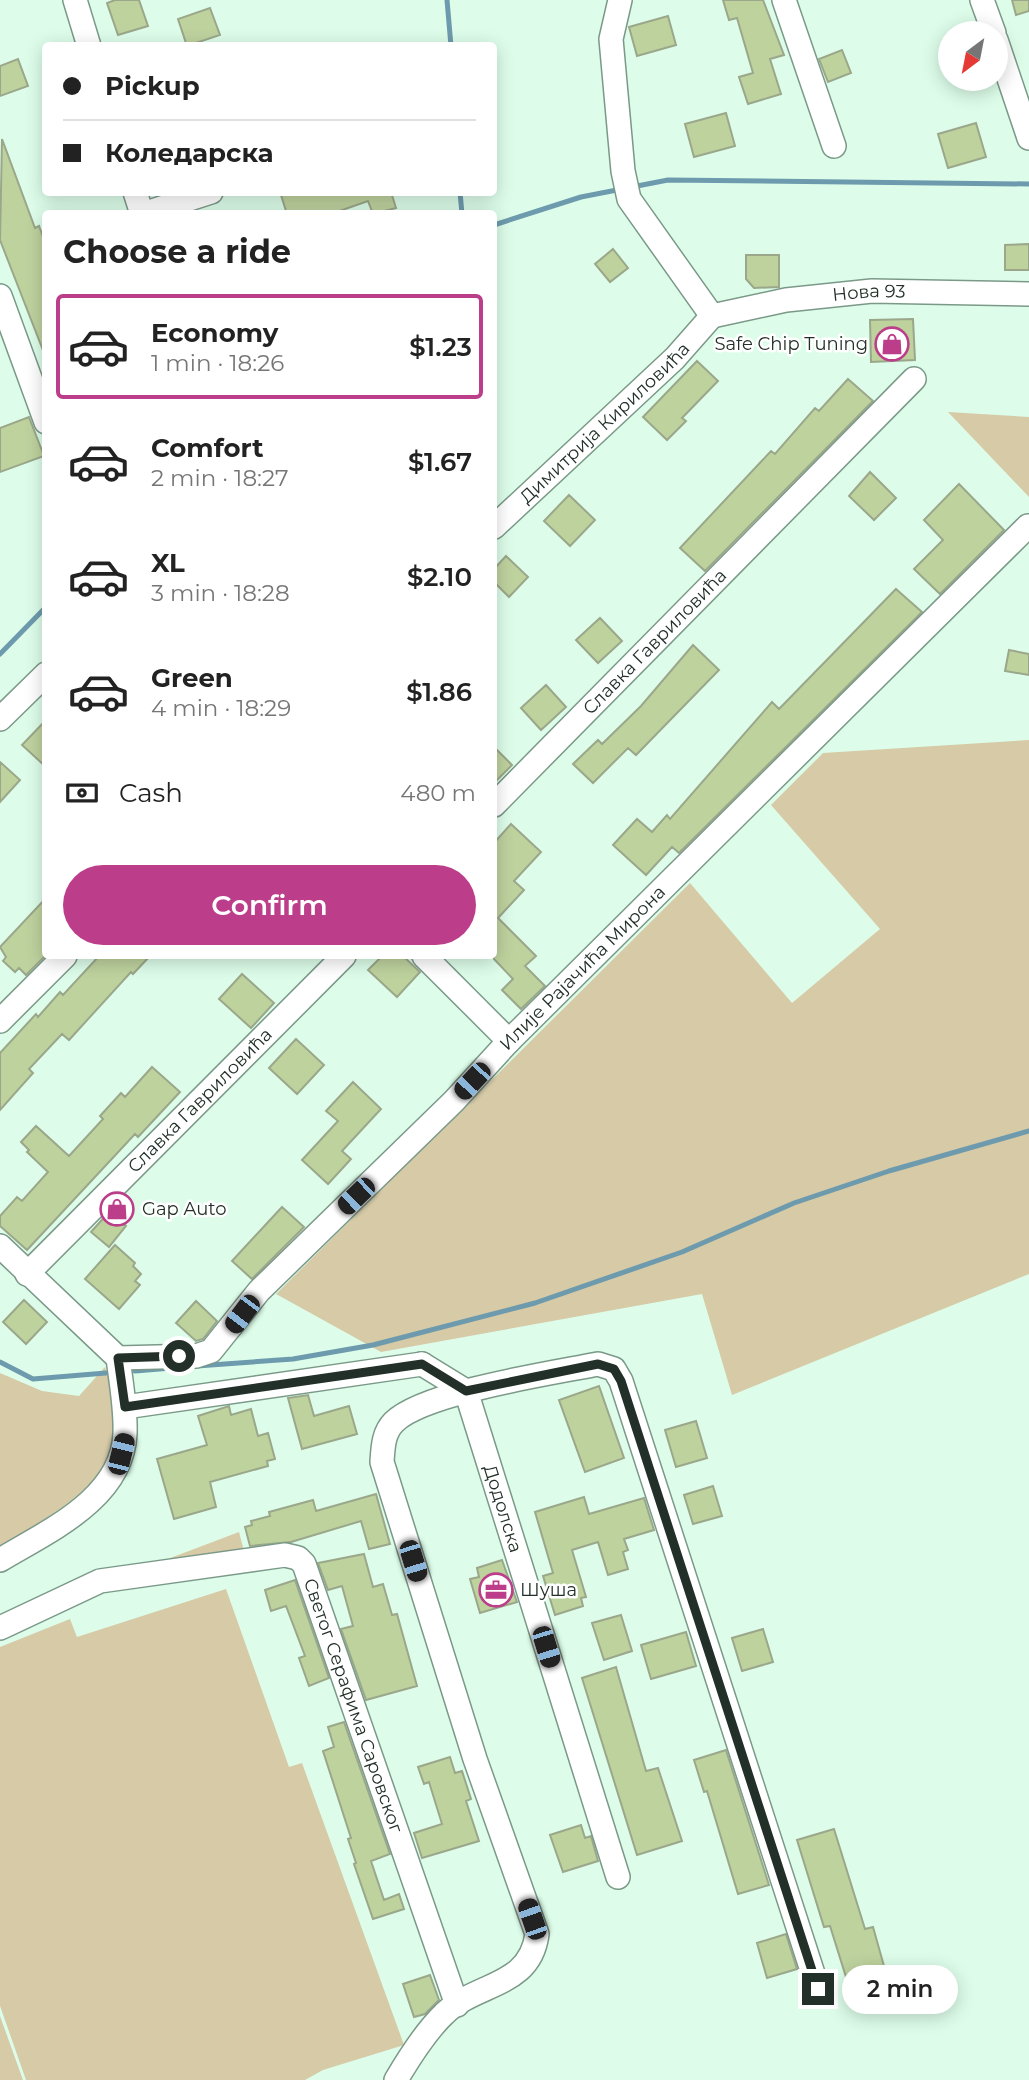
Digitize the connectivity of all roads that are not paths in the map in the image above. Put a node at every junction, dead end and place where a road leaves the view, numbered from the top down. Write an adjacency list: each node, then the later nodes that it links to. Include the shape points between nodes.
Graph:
1 (75, 0): 6 (street)
2 (620, 0): 14 (street, via 611,39 622,171 629,199)
3 (784, 0): 9 (street)
4 (982, 0): 5 (street)
5 (990, 21)
6 (88, 42)
7 (1008, 76): 8 (street)
8 (1029, 138)
9 (834, 146)
10 (198, 196): 11 (street)
11 (155, 210)
12 (1029, 294): 14 (street, Нова 93, via 872,291 786,300)
13 (0, 296): 16 (street)
14 (712, 316): 17 (street, Димитрија Кириловића, via 666,368)
15 (914, 379): 21 (street, Славка Гавриловића)
16 (42, 411)
17 (497, 524)
18 (1028, 526): 26 (street, Илије Рајачића Мирона)
19 (42, 678): 20 (street)
20 (0, 719)
21 (497, 802)
22 (62, 959): 25 (street)
23 (341, 959): 28 (street, Славка Гавриловића)
24 (427, 959): 26 (street)
25 (0, 1021)
26 (509, 1041): 30 (street, Илије Рајачића Мирона, via 454,1101 259,1291 211,1351)
27 (0, 1246): 28 (street)
28 (27, 1274): 30 (street)
29 (422, 1364): 31 (street); 32 (street, via 432,1378); 33 (street)
30 (120, 1368): 33 (street)
31 (466, 1391): 32 (street); 36 (street, Додолска); 37 (street, via 598,1364 614,1369)
32 (431, 1404): 38 (street, via 393,1423 383,1442 382,1462 475,1759 537,1934 535,1953 525,1968)
33 (125, 1407): 34 (street, via 121,1454 102,1490 53,1528)
34 (0, 1560)
35 (0, 1628): 38 (street, Светог Серафима Саровског, via 100,1581 285,1555 298,1558 304,1564)
36 (618, 1877)
37 (818, 1989)
38 (457, 2005): 39 (street, via 444,2014)
39 (396, 2080)

